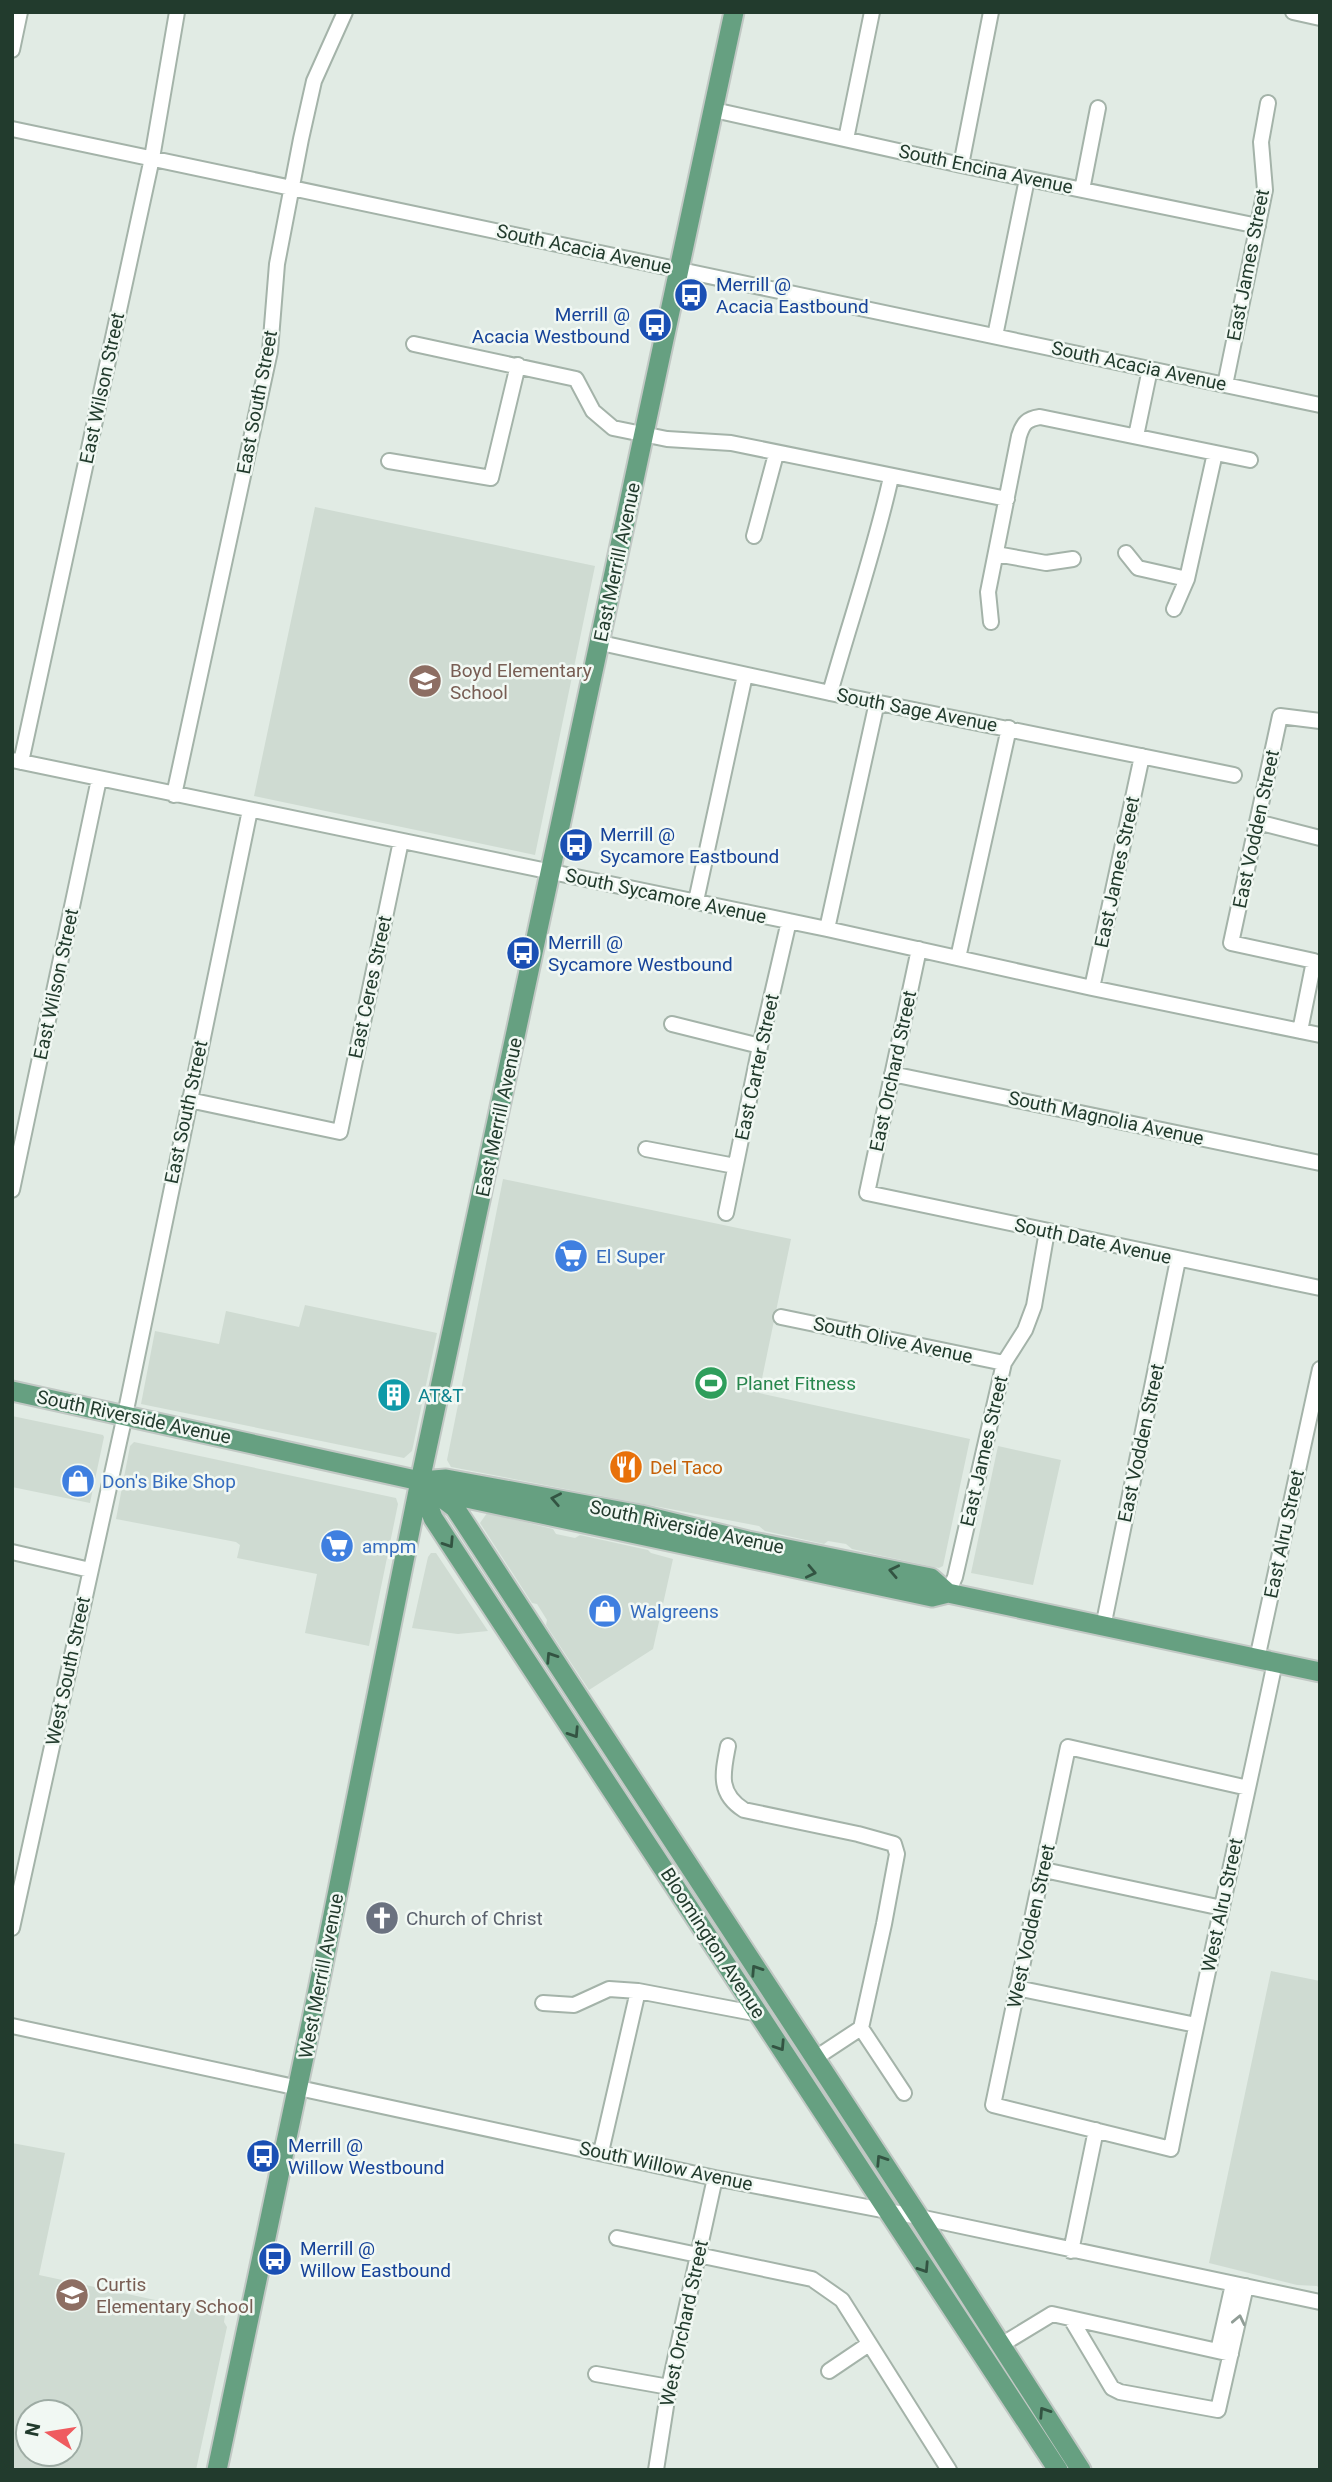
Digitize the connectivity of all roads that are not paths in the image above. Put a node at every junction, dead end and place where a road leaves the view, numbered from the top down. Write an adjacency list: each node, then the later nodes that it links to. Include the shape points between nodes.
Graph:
1 (20, 12): 9 (street)
2 (177, 12): 15 (street, East Wilson Street)
3 (345, 12): 18 (street, East South Street, via 314,81)
4 (734, 12): 12 (main road, East Merrill Avenue)
5 (872, 12): 14 (street)
6 (991, 12): 16 (street)
7 (1293, 12): 8 (street)
8 (1320, 18)
9 (12, 50)
10 (1268, 103): 20 (street, East James Street, via 1261,142 1265,190)
11 (1098, 108): 19 (street)
12 (714, 110): 14 (street, South Encina Avenue); 21 (main road, East Merrill Avenue)
13 (12, 129): 15 (street, South Acacia Avenue)
14 (846, 139): 16 (street, South Encina Avenue)
15 (152, 158): 18 (street, South Acacia Avenue); 50 (street, East Wilson Street)
16 (961, 165): 17 (street, South Encina Avenue)
17 (1027, 179): 19 (street, South Encina Avenue); 22 (street)
18 (292, 188): 21 (street, South Acacia Avenue); 53 (street, East South Street, via 277,264 270,351)
19 (1083, 190): 20 (street, South Encina Avenue)
20 (1258, 226): 26 (street, East James Street)
21 (680, 270): 22 (street, South Acacia Avenue); 28 (main road, East Merrill Avenue)
22 (995, 336): 25 (street, South Acacia Avenue)
23 (414, 344): 24 (street)
24 (518, 365): 28 (street, via 576,379 593,411 613,428); 33 (street, via 491,478)
25 (1150, 369): 26 (street, South Acacia Avenue); 29 (street)
26 (1225, 385): 27 (street, South Acacia Avenue)
27 (1320, 405)
28 (643, 434): 31 (street, via 730,443); 43 (main road, East Merrill Avenue)
29 (1136, 436): 30 (street); 35 (street, via 1031,418 1023,425)
30 (1215, 453): 32 (street); 40 (street)
31 (776, 454): 34 (street); 36 (street)
32 (1250, 460)
33 (389, 461)
34 (891, 477): 35 (street); 45 (street)
35 (1007, 499): 38 (street)
36 (754, 536)
37 (1126, 553): 40 (street, via 1138,568)
38 (996, 554): 39 (street, via 1046,563); 42 (street, via 988,592)
39 (1073, 559)
40 (1187, 579): 41 (street)
41 (1174, 609)
42 (992, 622)
43 (601, 643): 44 (street, South Sage Avenue); 58 (main road, East Merrill Avenue)
44 (745, 675): 45 (street, South Sage Avenue); 59 (street)
45 (830, 693): 46 (street, South Sage Avenue)
46 (877, 702): 48 (street, South Sage Avenue); 61 (street)
47 (1320, 721): 55 (street, East Vodden Street, via 1280,716)
48 (1009, 728): 49 (street, South Sage Avenue); 63 (street)
49 (1143, 756): 51 (street, South Sage Avenue); 64 (street, East James Street)
50 (17, 761): 52 (street, South Sycamore Avenue)
51 (1234, 775)
52 (99, 779): 53 (street, South Sycamore Avenue); 74 (street, East Wilson Street)
53 (174, 795): 54 (street, South Sycamore Avenue)
54 (250, 810): 57 (street, South Sycamore Avenue); 70 (street, East South Street)
55 (1257, 822): 56 (street); 66 (street, East Vodden Street, via 1231,943 1314,961)
56 (1320, 838)
57 (401, 841): 58 (street, South Sycamore Avenue); 70 (street, East Ceres Street, via 340,1132)
58 (552, 873): 59 (street, South Sycamore Avenue); 85 (main road, East Merrill Avenue)
59 (696, 901): 60 (street, South Sycamore Avenue)
60 (789, 921): 61 (street, South Sycamore Avenue); 68 (street, East Carter Street)
61 (827, 929): 62 (street, South Sycamore Avenue)
62 (919, 949): 63 (street, South Sycamore Avenue); 69 (street, East Orchard Street)
63 (958, 958): 64 (street, South Sycamore Avenue)
64 (1092, 988): 66 (street, South Sycamore Avenue)
65 (672, 1024): 68 (street)
66 (1300, 1031): 67 (street, South Sycamore Avenue)
67 (1320, 1035)
68 (760, 1046): 73 (street, East Carter Street)
69 (892, 1073): 72 (street, South Magnolia Avenue); 75 (street, East Orchard Street)
70 (189, 1100): 84 (street, East South Street)
71 (646, 1149): 73 (street)
72 (1320, 1163)
73 (735, 1166): 76 (street, East Carter Street)
74 (12, 1190)
75 (867, 1193): 77 (street, South Date Avenue)
76 (726, 1213)
77 (1046, 1231): 78 (street, South Date Avenue); 81 (street, East James Street, via 1034,1306)
78 (1178, 1260): 79 (street, South Date Avenue); 91 (street, East Vodden Street)
79 (1320, 1288)
80 (781, 1317): 81 (street, South Olive Avenue)
81 (1004, 1363): 90 (street, East James Street, via 956,1576)
82 (1320, 1369): 92 (street, East Alru Street)
83 (12, 1391): 84 (main road, South Riverside Avenue)
84 (125, 1415): 85 (main road, South Riverside Avenue); 89 (street, West South Street)
85 (420, 1481): 86 (main road, South Riverside Avenue, via 443,1493); 87 (main road, Bloomington Avenue, via 455,1508); 90 (main road, South Riverside Avenue, one-way to 85, via 931,1578 640,1515 446,1479); 102 (main road, Bloomington Avenue, one-way to 102, via 433,1518); 107 (main road, West Merrill Avenue)
86 (482, 1501): 87 (main road, via 473,1513); 90 (main road, South Riverside Avenue, one-way to 90, via 932,1597)
87 (475, 1540): 106 (main road, Bloomington Avenue, one-way to 87)
88 (12, 1552): 89 (street)
89 (90, 1570): 98 (street, West South Street)
90 (948, 1593): 91 (main road, South Riverside Avenue)
91 (1103, 1627): 92 (main road, South Riverside Avenue)
92 (1266, 1660): 93 (main road, South Riverside Avenue); 95 (street, West Alru Street)
93 (1320, 1672)
94 (728, 1746): 105 (street, via 722,1778 744,1810 894,1844 897,1854)
95 (1248, 1788): 96 (street, West Vodden Street, via 1068,1747); 97 (street, West Alru Street)
96 (1044, 1870): 97 (street); 99 (street, West Vodden Street)
97 (1222, 1908): 103 (street, West Alru Street)
98 (12, 1928)
99 (1017, 1988): 103 (street); 109 (street, West Vodden Street, via 993,2105)
100 (638, 1991): 101 (street, via 609,1989 574,2005); 102 (street); 110 (street)
101 (543, 2003)
102 (759, 2014): 112 (main road, Bloomington Avenue, one-way to 112)
103 (1196, 2025): 109 (street, West Alru Street, via 1171,2149)
104 (12, 2026): 107 (street, South Willow Avenue)
105 (861, 2028): 106 (street); 108 (street)
106 (814, 2059): 113 (main road, Bloomington Avenue, one-way to 106)
107 (298, 2088): 110 (street, South Willow Avenue); 127 (main road, West Merrill Avenue)
108 (904, 2093)
109 (1096, 2130): 115 (street)
110 (601, 2152): 111 (street, South Willow Avenue)
111 (715, 2178): 112 (street, South Willow Avenue); 116 (street, West Orchard Street)
112 (887, 2211): 113 (street, South Willow Avenue); 129 (main road, Bloomington Avenue, one-way to 129)
113 (919, 2217): 115 (street, South Willow Avenue); 121 (main road, Bloomington Avenue)
114 (617, 2238): 116 (street)
115 (1070, 2251): 117 (street, South Willow Avenue)
116 (699, 2256): 120 (street, via 812,2279 842,2301); 125 (street, West Orchard Street)
117 (1240, 2285): 118 (street, South Willow Avenue); 122 (street)
118 (1320, 2301)
119 (1071, 2319): 121 (street, via 1052,2314); 122 (street); 122 (street, via 1112,2388 1121,2392 1218,2410)
120 (869, 2344): 123 (street); 128 (street)
121 (1001, 2345): 130 (main road, Bloomington Avenue, one-way to 121)
122 (1225, 2353)
123 (830, 2371)
124 (596, 2374): 125 (street)
125 (669, 2387): 126 (street, West Orchard Street)
126 (660, 2469)
127 (217, 2470)
128 (949, 2470)
129 (1058, 2470)
130 (1081, 2470)

